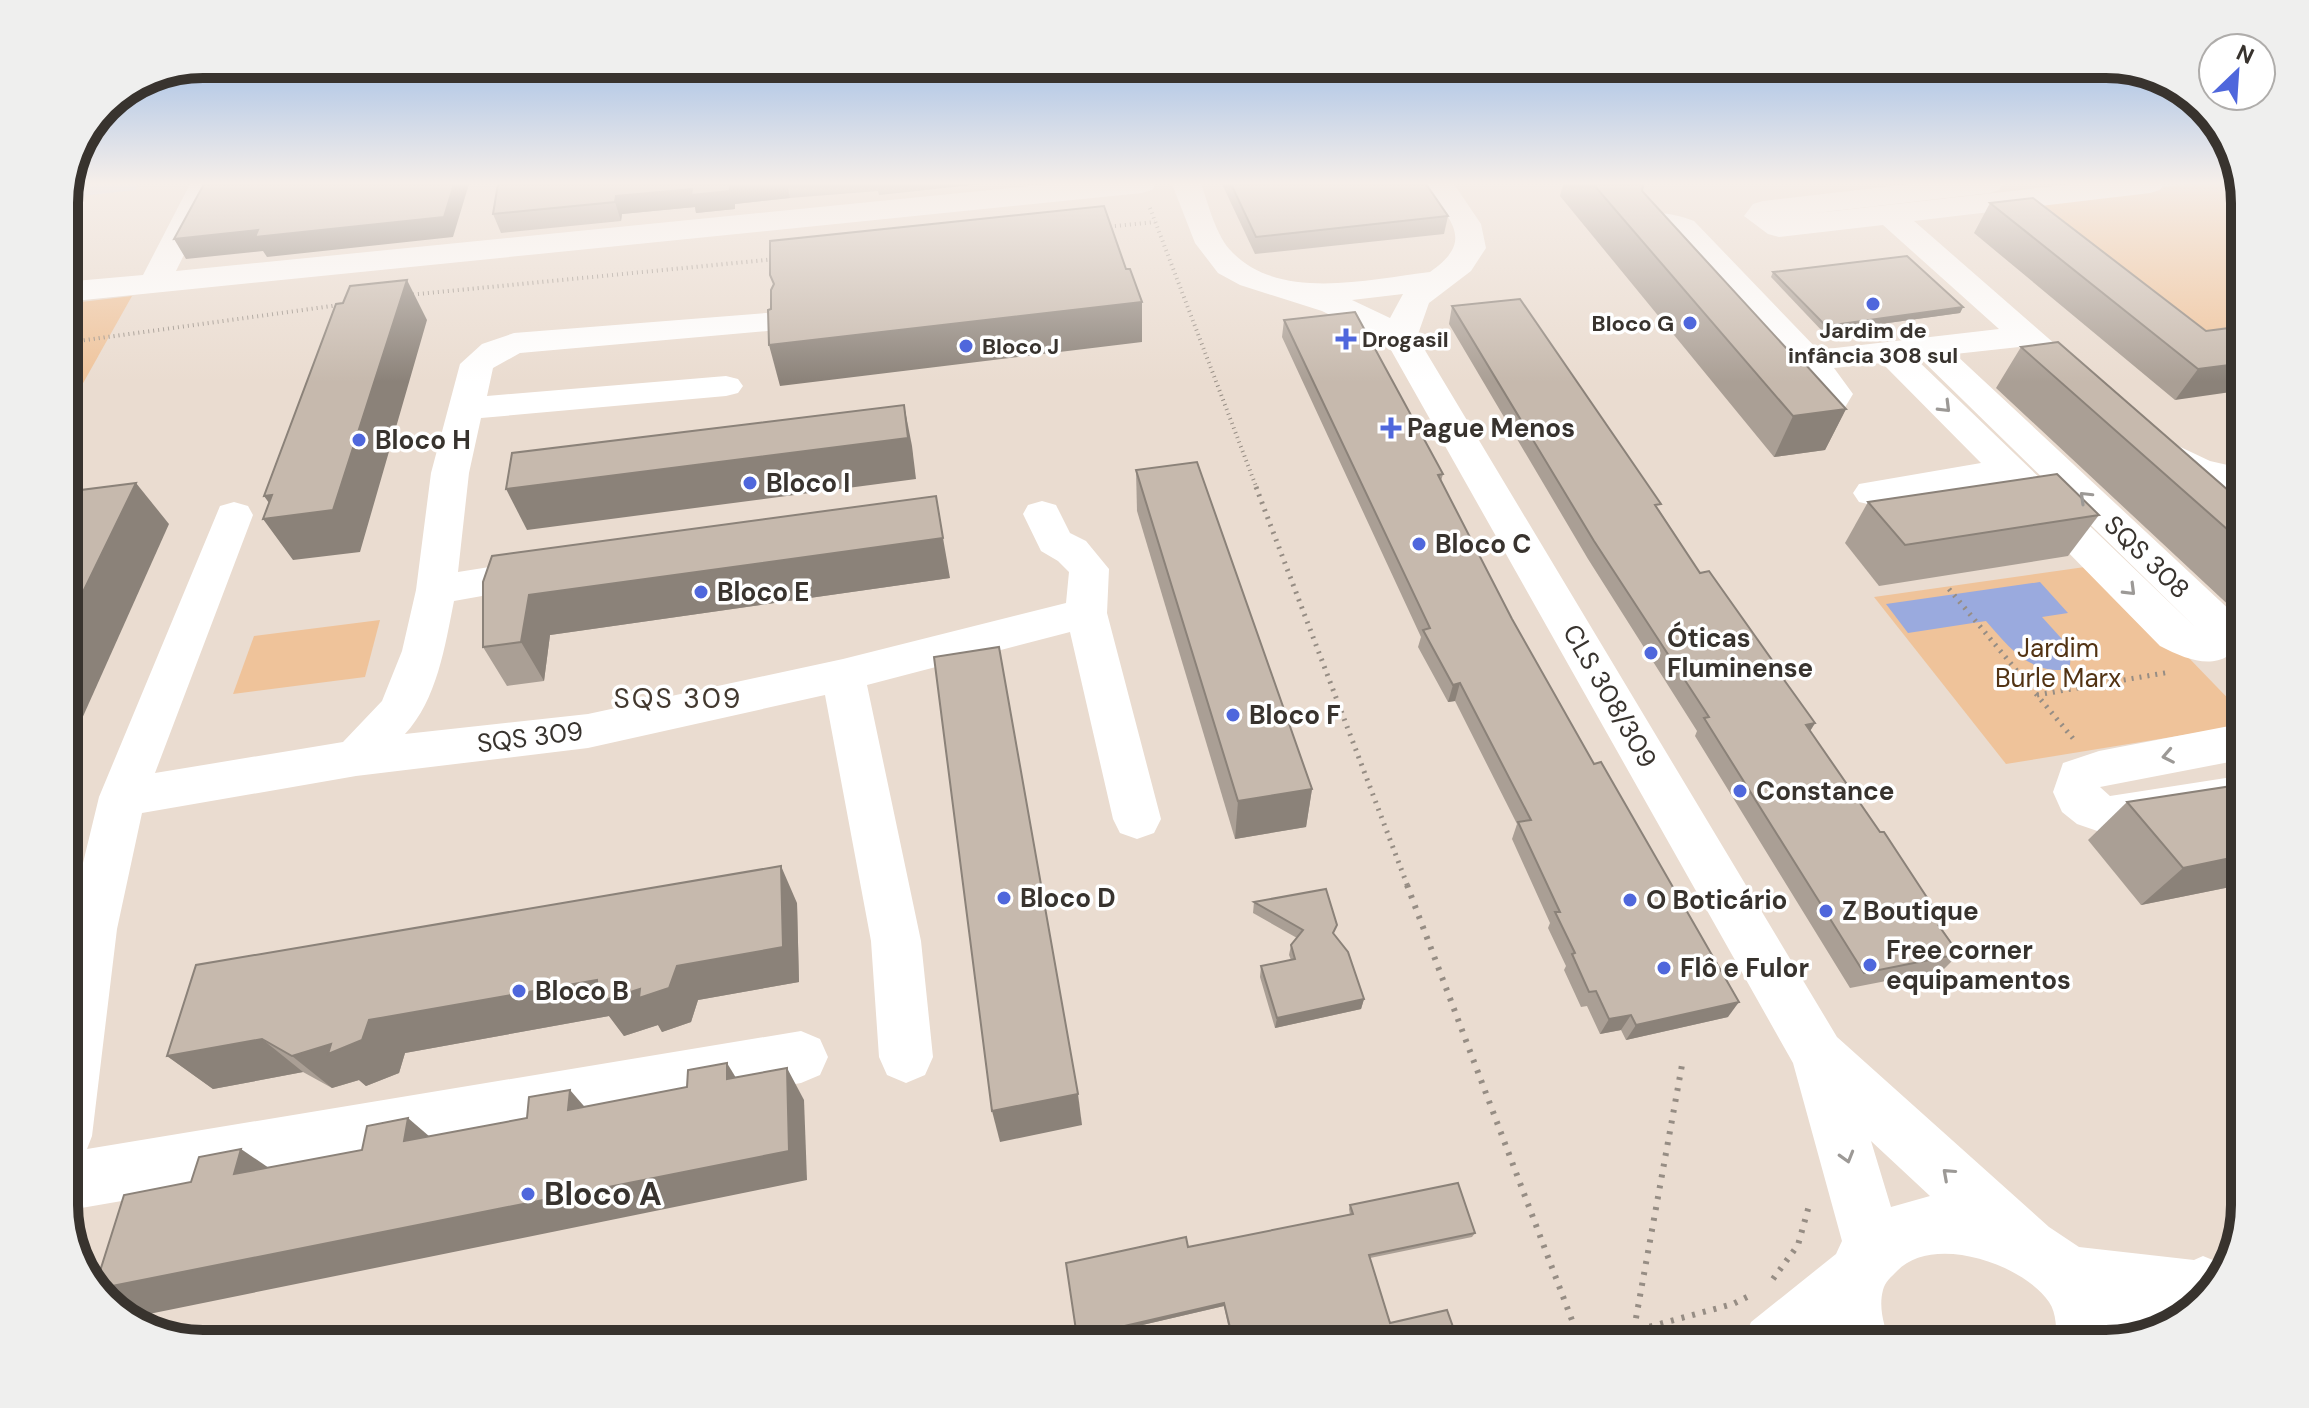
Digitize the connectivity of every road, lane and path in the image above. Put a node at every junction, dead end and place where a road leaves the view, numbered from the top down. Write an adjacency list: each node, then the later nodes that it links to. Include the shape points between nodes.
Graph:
1 (171, 250): 11 (street)
2 (480, 250): 11 (street)
3 (1166, 250): 59 (path)
4 (1215, 250): 13 (street, via 1262,283)
5 (1468, 250): 10 (street)
6 (1666, 250): 23 (street, via 1793,393 1807,401 1832,401 1836,394 1831,384)
7 (1705, 250): 23 (street)
8 (1929, 250): 18 (street)
9 (780, 259): 14 (path)
10 (1436, 281): 13 (street); 19 (street, via 1417,297)
11 (155, 282): 12 (street)
12 (78, 290)
13 (1311, 295): 19 (street)
14 (403, 296)
15 (341, 305): 20 (path)
16 (766, 323): 17 (street)
17 (682, 330): 25 (street); 26 (street, via 504,346 477,364)
18 (2026, 336): 21 (street); 28 (street, via 2169,458)
19 (1400, 337): 46 (street, CLS 308/309)
20 (78, 341)
21 (1928, 347): 22 (street); 27 (street, SQS 308, one-way to 21, via 2175,635 2215,646 2223,638 2219,625)
22 (1890, 352): 23 (street); 27 (street, SQS 308, one-way to 27)
23 (1810, 361)
24 (726, 386): 25 (street)
25 (670, 391): 26 (street)
26 (464, 409): 34 (street, via 450,473)
27 (2009, 471): 29 (street)
28 (2231, 477)
29 (1872, 493)
30 (1042, 514): 35 (street, via 1055,542 1089,569)
31 (234, 515): 43 (street)
32 (575, 568): 34 (street)
33 (1949, 589): 38 (path)
34 (436, 590): 41 (street, via 423,651 401,710)
35 (1086, 613): 37 (street, SQS 309); 44 (street)
36 (2175, 671): 38 (path)
37 (843, 675): 41 (street, SQS 309, via 588,731); 48 (street, via 896,941)
38 (2036, 695): 39 (path)
39 (2074, 740)
40 (2231, 744): 42 (street, one-way to 42, via 2099,769 2079,776 2074,788 2089,810 2109,816)
41 (356, 758): 43 (street, SQS 309)
42 (2231, 796)
43 (122, 797): 45 (street, via 92,929)
44 (1137, 819)
45 (78, 1032)
46 (1818, 1055): 52 (street, CLS 308/309, one-way to 46); 53 (street, CLS 308/309, one-way to 53)
47 (801, 1057): 50 (street)
48 (906, 1057)
49 (1682, 1065): 58 (path)
50 (78, 1180)
51 (1813, 1194): 56 (path, via 1798,1245)
52 (2047, 1261): 53 (street, via 1958,1223 1922,1224 1894,1232); 54 (street); 62 (street, via 2086,1310)
53 (1864, 1262): 56 (street); 61 (street, via 1850,1313)
54 (2203, 1283)
55 (2194, 1293): 57 (street)
56 (1766, 1308): 58 (path, via 1718,1309)
57 (2142, 1325)
58 (1634, 1329): 60 (path)
59 (1579, 1330)
60 (1631, 1330)
61 (1855, 1330)
62 (2087, 1330)

